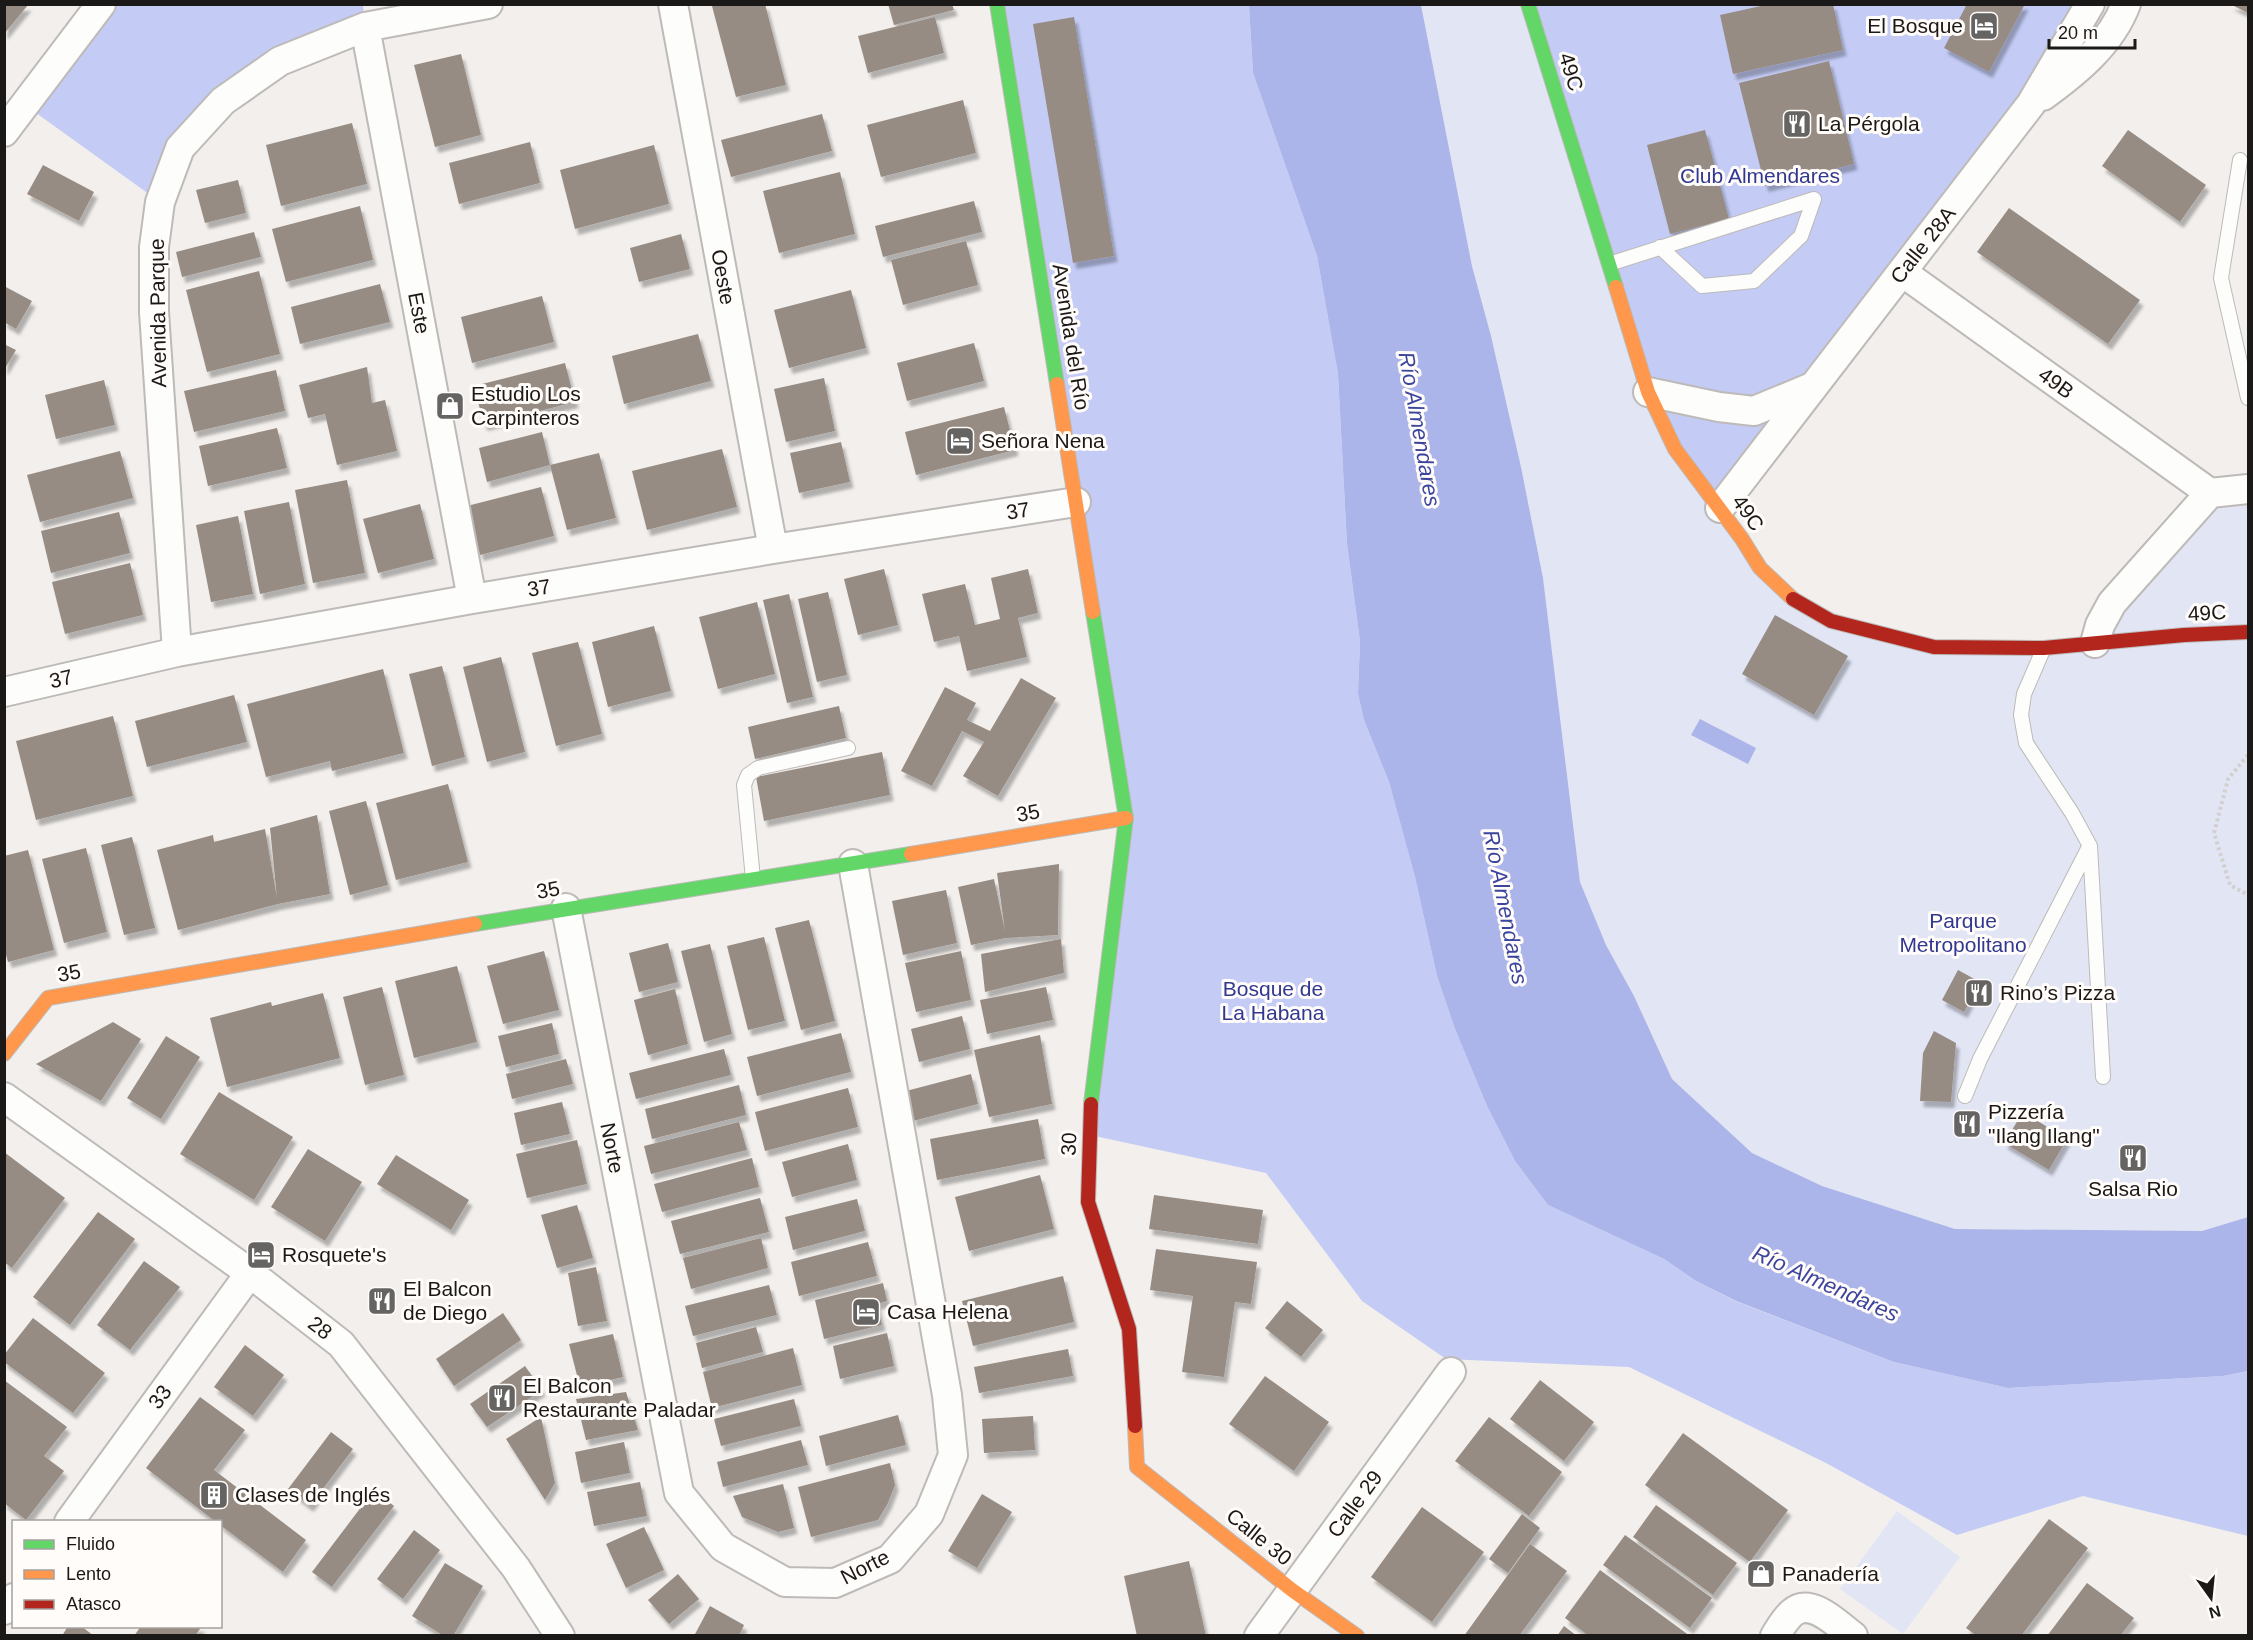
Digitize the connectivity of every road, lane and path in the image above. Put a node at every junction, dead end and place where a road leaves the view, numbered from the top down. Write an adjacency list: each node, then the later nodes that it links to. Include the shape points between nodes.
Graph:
1 (101, 4): 10 (street)
2 (488, 4): 8 (street, Avenida Parque)
3 (673, 4): 22 (street, Oeste)
4 (997, 4): 20 (street, Avenida del Río)
5 (1528, 4): 13 (street, 49C)
6 (2090, 4): 9 (street, Calle 28A)
7 (2126, 4): 9 (street, Calle 28A, via 2102,45)
8 (365, 27): 23 (street, Este); 27 (street, Avenida Parque, via 280,61 223,101 180,148 160,202 154,247 154,312)
9 (2031, 104): 14 (street, Calle 28A)
10 (4, 132)
11 (2240, 160): 17 (lane, via 2221,278)
12 (1660, 247): 12 (lane, via 1770,213 1814,199 1801,236 1754,281 1702,286); 13 (lane)
13 (1608, 264): 16 (street, 49C)
14 (1902, 272): 15 (street, Calle 28A); 19 (street, 49B)
15 (1814, 386): 16 (street, Calle 28A, via 1754,411); 21 (street, Calle 28A)
16 (1648, 392): 21 (street, 49C, via 1675,449)
17 (2248, 398)
18 (2248, 489): 19 (street)
19 (2210, 493): 25 (street, via 2112,603)
20 (1076, 502): 22 (street, 37); 31 (street, Avenida del Río)
21 (1720, 508): 26 (street, 49C, via 1760,568 1791,598 1831,621 1934,647)
22 (773, 549): 23 (street, 37)
23 (472, 599): 27 (street, 37)
24 (2248, 632): 25 (street, 49C)
25 (2095, 643): 26 (street, 49C)
26 (2044, 648): 32 (lane, via 2024,694 2021,715 2026,743)
27 (177, 652): 28 (street, 37)
28 (4, 693)
29 (848, 748): 34 (lane, via 758,768 748,775 744,785)
30 (2248, 754): 35 (path, via 2228,780 2214,833 2230,885)
31 (1126, 818): 33 (street, 35); 43 (street, 30, via 1092,1088 1088,1202 1129,1329)
32 (2090, 846): 38 (lane); 39 (lane, via 1980,1059)
33 (853, 864): 34 (street, 35); 36 (street, Norte, via 945,1383 953,1455 929,1514 890,1559 835,1583 785,1582 723,1547 679,1493)
34 (753, 879): 36 (street, 35)
35 (2248, 895)
36 (566, 908): 37 (street, 35, via 48,998)
37 (4, 1054)
38 (2103, 1077)
39 (1965, 1096)
40 (4, 1097): 41 (street, 28)
41 (250, 1273): 44 (street, 33); 46 (street, 28, via 341,1344 516,1568)
42 (1451, 1372): 45 (street, Calle 29)
43 (1137, 1467): 45 (street, Calle 30)
44 (70, 1520)
45 (1292, 1590): 47 (street, Calle 29); 48 (street, Calle 30)
46 (560, 1635)
47 (1259, 1635)
48 (1357, 1635)
49 (1775, 1635): 50 (street, via 1793,1612 1803,1607 1815,1609)
50 (1853, 1635)

